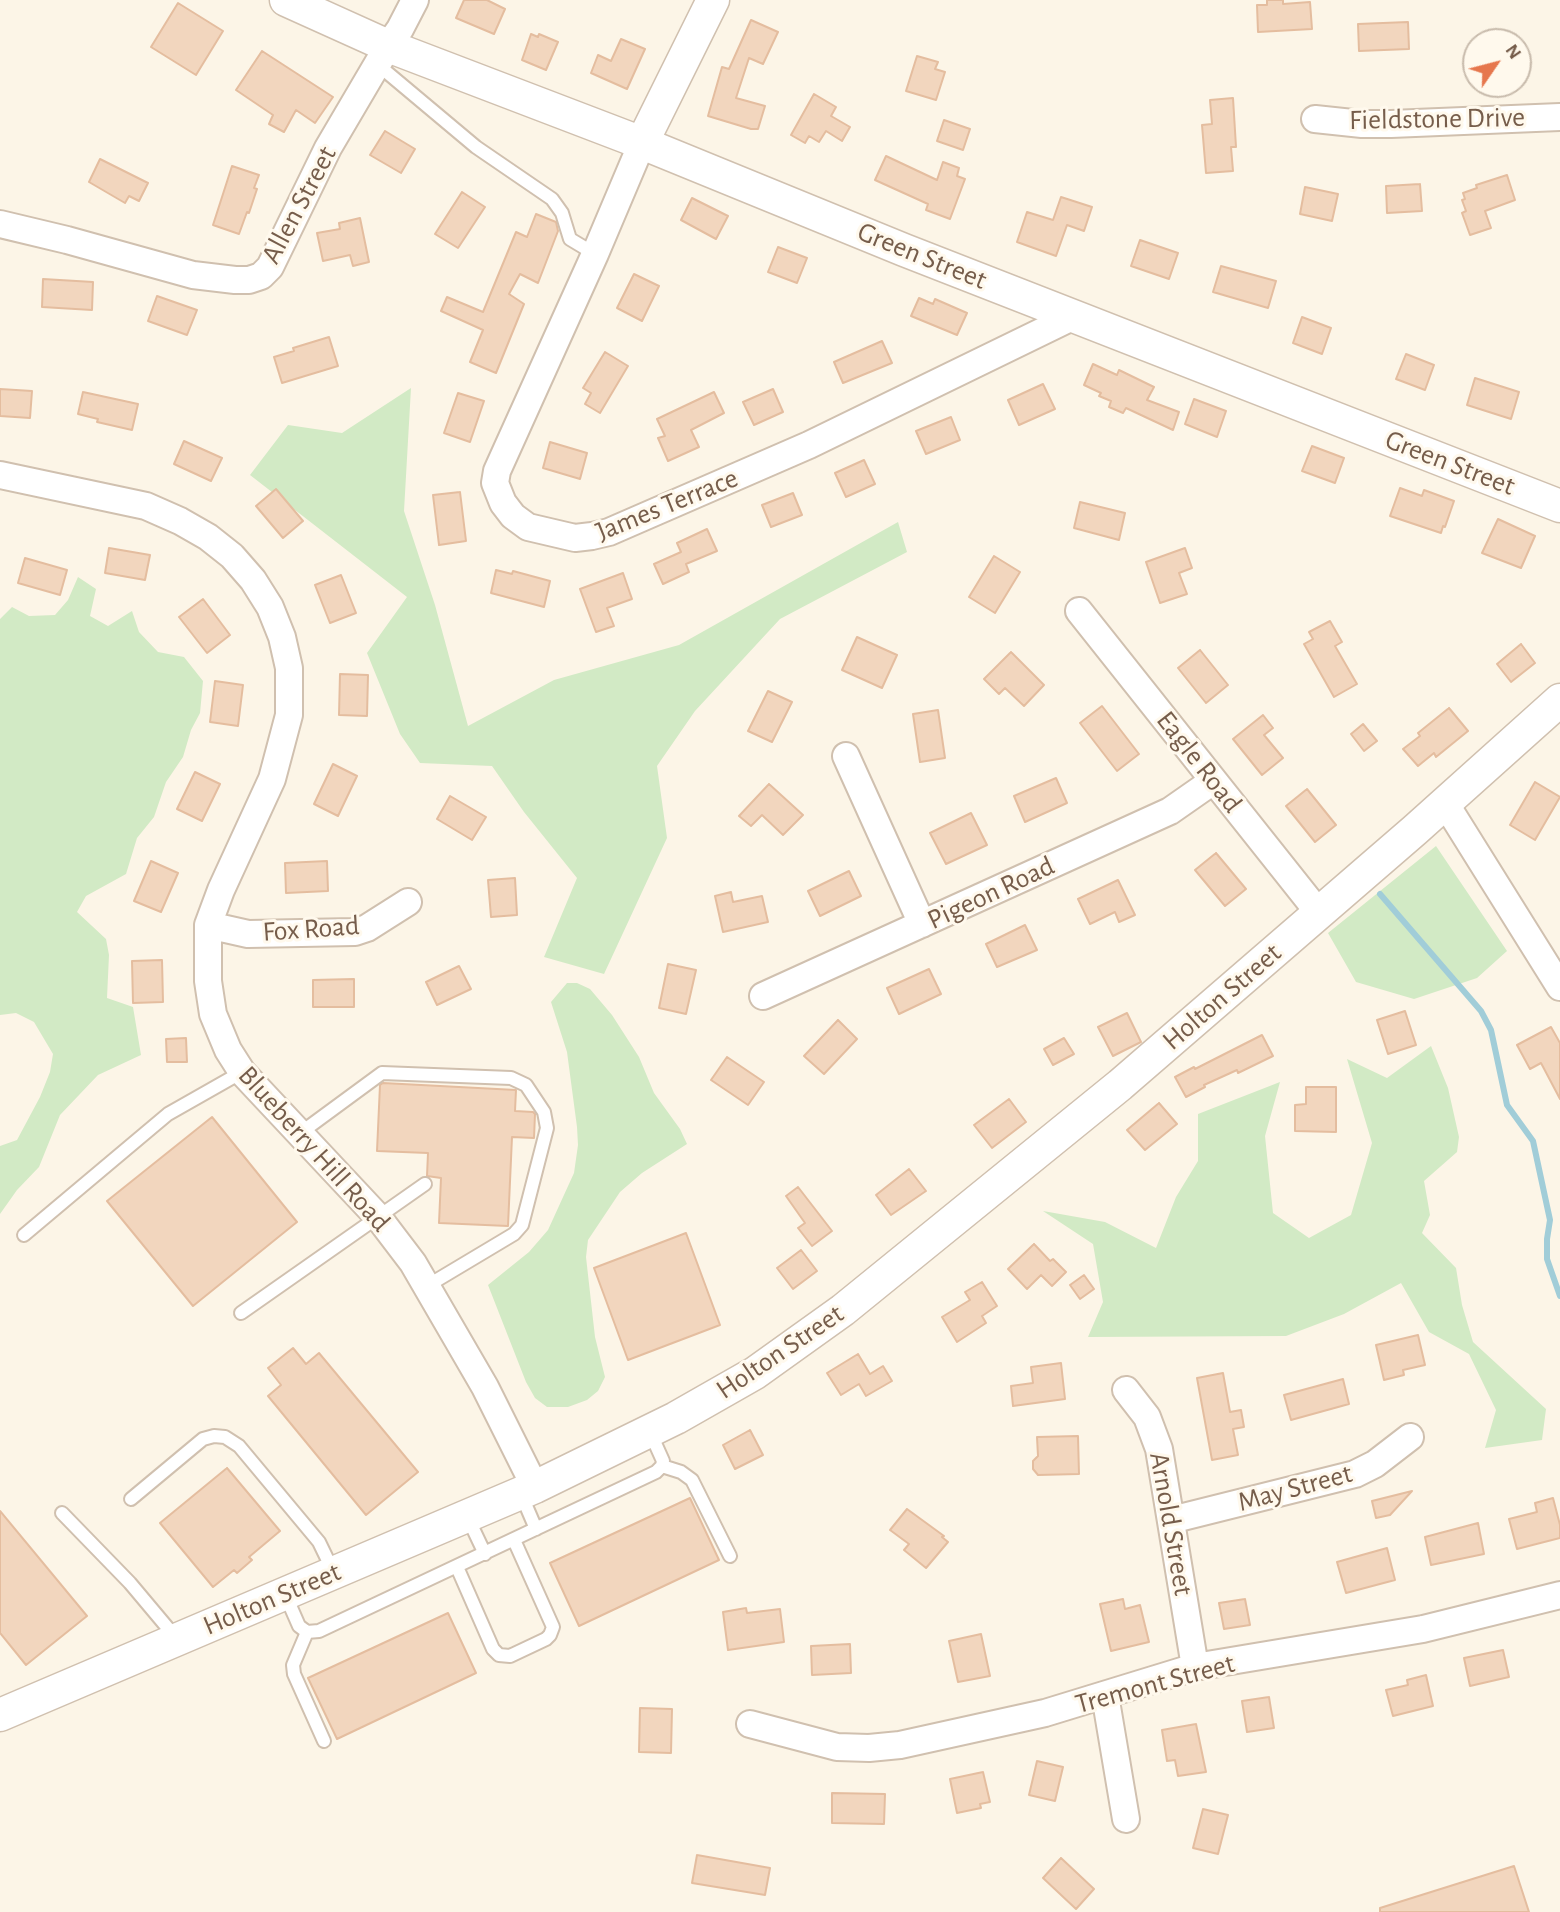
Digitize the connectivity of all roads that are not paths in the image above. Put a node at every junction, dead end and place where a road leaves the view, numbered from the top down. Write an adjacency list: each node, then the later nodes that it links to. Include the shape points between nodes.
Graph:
1 (286, 0): 4 (street, Green Street)
2 (415, 0): 4 (street)
3 (713, 0): 7 (street)
4 (382, 55): 7 (street, Green Street); 8 (street, Allen Street, via 328,148 270,267 261,276 235,280 193,275); 9 (lane, via 475,147 552,199 570,239)
5 (1560, 117): 6 (street, Fieldstone Drive, via 1391,124)
6 (1315, 119)
7 (642, 143): 9 (street, James Terrace); 10 (street, Green Street)
8 (0, 224)
9 (596, 254): 10 (street, James Terrace, via 495,477 500,497 513,516 536,530 567,537 609,532 809,446)
10 (1074, 316): 12 (street, Green Street)
11 (0, 475): 21 (street, Blueberry Hill Road, via 146,506 194,528 243,568 276,622 290,683 286,730 272,779)
12 (1560, 506)
13 (1079, 611): 16 (street, Eagle Road)
14 (1560, 700): 17 (street, Holton Street)
15 (846, 756): 20 (street)
16 (1213, 781): 19 (street, Eagle Road); 20 (street, Pigeon Road, via 1170,811)
17 (1445, 803): 19 (street, Holton Street); 22 (street)
18 (408, 902): 21 (street, Fox Road, via 355,932 248,934)
19 (1319, 913): 32 (street, Holton Street, via 1120,1085 843,1310 742,1382)
20 (922, 924): 23 (street, Pigeon Road)
21 (208, 925): 24 (street, Blueberry Hill Road, via 213,1014)
22 (1560, 987)
23 (763, 996)
24 (242, 1072): 25 (street, Blueberry Hill Road); 28 (lane, via 168,1114)
25 (299, 1134): 27 (street, Blueberry Hill Road); 29 (lane, via 382,1073 510,1078 526,1085 544,1112 547,1128 522,1225)
26 (425, 1184): 27 (lane)
27 (378, 1217): 29 (street, Blueberry Hill Road); 30 (lane)
28 (24, 1235)
29 (427, 1286): 35 (street, Blueberry Hill Road, via 491,1398)
30 (241, 1313)
31 (1126, 1390): 39 (street, Arnold Street, via 1156,1438)
32 (650, 1431): 34 (lane, via 662,1455); 35 (street, Holton Street)
33 (1410, 1437): 39 (street, May Street, via 1355,1474)
34 (662, 1466): 40 (lane); 43 (lane, via 692,1480)
35 (527, 1490): 38 (street, Holton Street); 40 (lane)
36 (131, 1499): 45 (lane, via 203,1439 225,1437 239,1446 319,1542)
37 (62, 1513): 49 (lane)
38 (467, 1516): 42 (lane); 45 (street, Holton Street)
39 (1171, 1520): 50 (street, Arnold Street)
40 (537, 1529): 41 (lane)
41 (514, 1540): 42 (lane); 44 (lane, via 553,1627 546,1639 510,1656 499,1655)
42 (485, 1554): 44 (lane)
43 (730, 1556)
44 (457, 1567): 48 (lane, via 319,1631)
45 (334, 1573): 46 (street, Holton Street)
46 (285, 1594): 48 (lane, via 299,1626); 49 (street, Holton Street)
47 (1560, 1595): 50 (street, Tremont Street, via 1416,1631)
48 (307, 1632): 54 (lane, via 293,1665 294,1674)
49 (178, 1640): 52 (street, Holton Street)
50 (1195, 1667): 51 (street, Tremont Street)
51 (1105, 1695): 53 (street, Tremont Street, via 1045,1713 885,1747 837,1746); 55 (street)
52 (0, 1715)
53 (750, 1724)
54 (324, 1741)
55 (1126, 1819)

